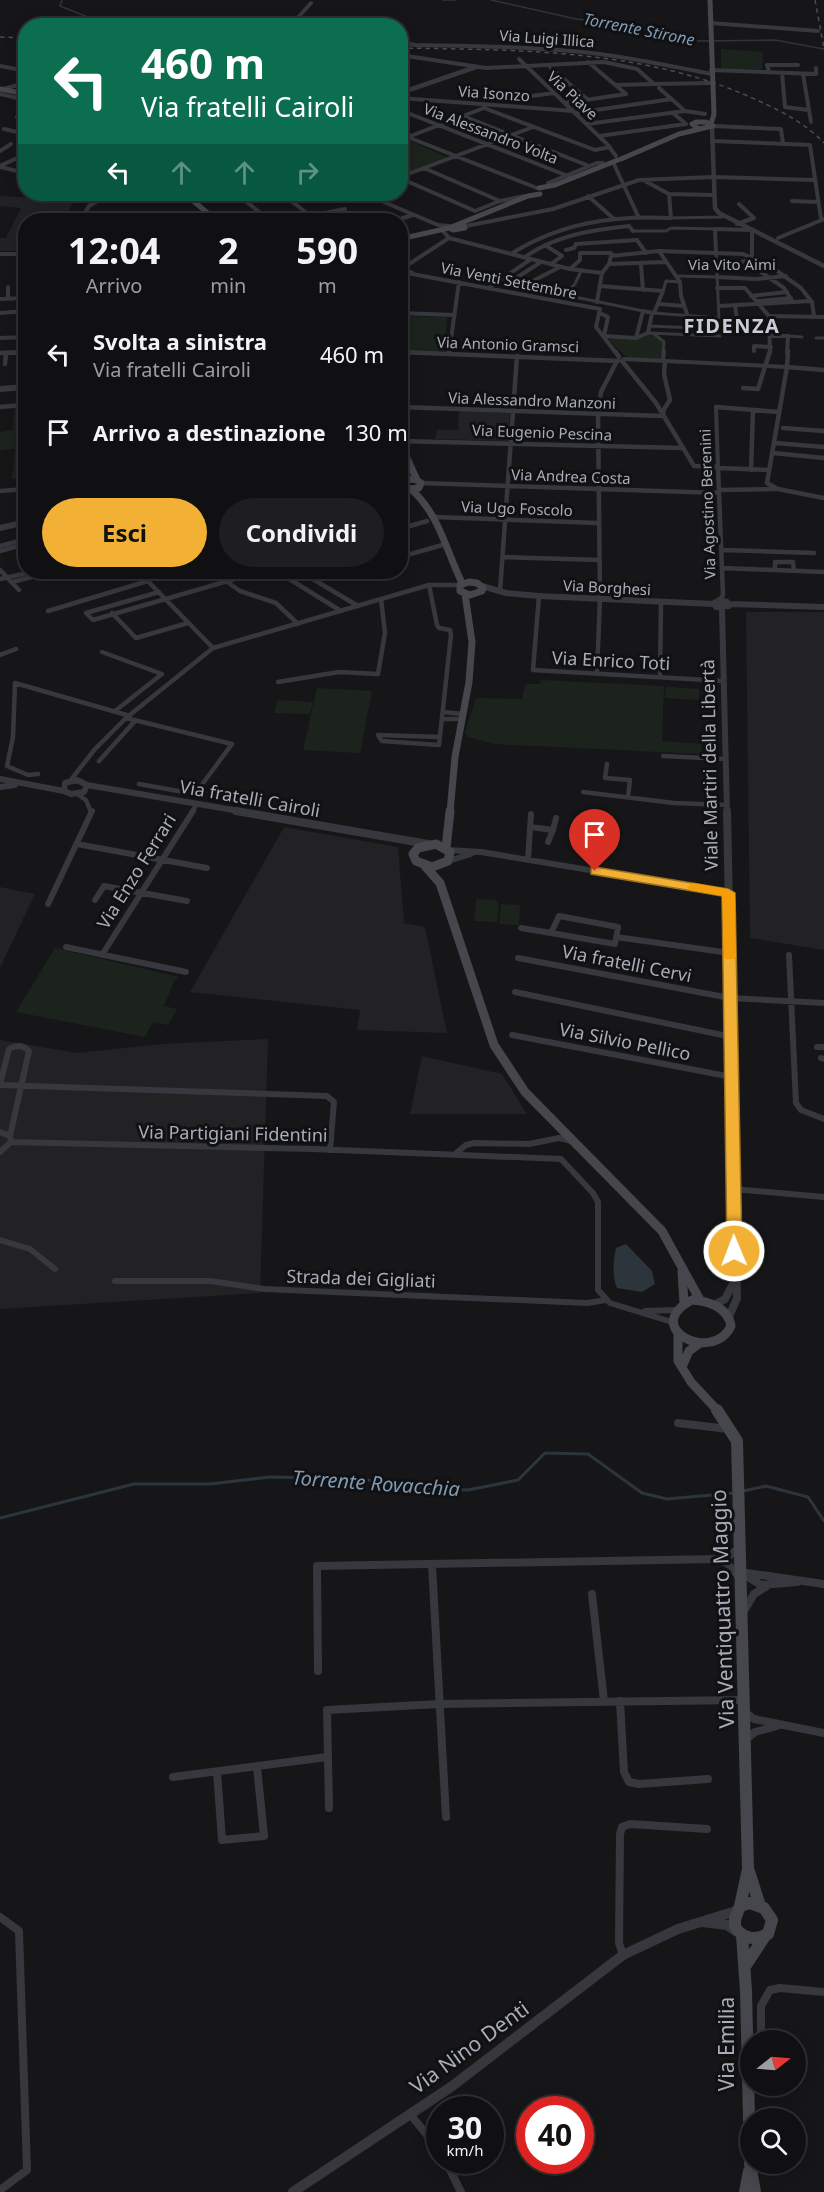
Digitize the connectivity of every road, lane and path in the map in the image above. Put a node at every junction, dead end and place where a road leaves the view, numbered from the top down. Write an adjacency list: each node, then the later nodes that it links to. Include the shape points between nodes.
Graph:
1 (710, 0): 4 (main road)
2 (311, 3): 3 (street)
3 (298, 18)
4 (710, 26): 5 (street); 18 (main road)
5 (818, 31)
6 (408, 44): 18 (street, Via Luigi Illica, via 573,51)
7 (408, 55): 11 (street)
8 (519, 58): 14 (street, Via Piave)
9 (588, 62): 12 (street); 22 (street, via 637,69); 23 (street)
10 (798, 65): 17 (street, via 767,65)
11 (476, 67): 14 (street); 25 (street)
12 (550, 67): 14 (street); 30 (street)
13 (0, 68): 16 (street)
14 (526, 68): 26 (street, Via Piave)
15 (816, 68): 20 (street, via 816,74)
16 (18, 71)
17 (769, 71): 18 (street, Via Luigi Illica); 19 (street)
18 (711, 72): 21 (main road)
19 (782, 73): 20 (street); 33 (street, via 785,107)
20 (802, 74): 33 (street)
21 (712, 83): 22 (street); 32 (main road)
22 (654, 84): 23 (street)
23 (616, 85): 30 (street, via 626,94)
24 (659, 88): 29 (street)
25 (408, 93)
26 (554, 93): 28 (street); 31 (street, Via Piave)
27 (408, 98): 35 (street, Via Isonzo)
28 (516, 99)
29 (672, 99): 34 (street); 35 (street, Via Isonzo)
30 (588, 100): 31 (street)
31 (565, 103): 35 (street, Via Piave)
32 (712, 110): 40 (main road, via 710,116); 46 (main road)
33 (808, 110): 41 (street)
34 (685, 111): 36 (street); 38 (street)
35 (574, 112): 42 (street, Via Piave)
36 (673, 112): 42 (street); 52 (street, via 686,124)
37 (408, 113): 43 (street, Via Alessandro Volta)
38 (705, 114)
39 (462, 116): 43 (street); 44 (street, via 484,108); 50 (street)
40 (699, 121): 45 (main road); 46 (main road)
41 (811, 122)
42 (587, 124): 52 (street, Via Piave)
43 (439, 125): 53 (street); 56 (street, Via Alessandro Volta)
44 (534, 126): 50 (street); 58 (street, via 595,150)
45 (692, 126): 48 (main road); 51 (main road)
46 (712, 126): 48 (main road); 54 (street); 57 (street, via 781,129)
47 (4, 129): 49 (street)
48 (701, 129): 51 (main road); 54 (street)
49 (18, 132)
50 (510, 135): 56 (street); 66 (street)
51 (679, 135): 62 (main road)
52 (599, 136): 58 (street, Via Piave)
53 (408, 137): 60 (street)
54 (712, 139): 57 (street); 71 (street)
55 (11, 144): 59 (street)
56 (486, 144): 60 (street); 70 (street, Via Alessandro Volta)
57 (783, 144): 74 (street, via 810,145)
58 (610, 148): 62 (street)
59 (0, 151)
60 (455, 156): 65 (street); 79 (street)
61 (18, 158): 64 (street)
62 (615, 158): 63 (main road); 68 (street)
63 (603, 164): 66 (main road); 68 (street)
64 (1, 165): 67 (street)
65 (424, 168): 69 (street); 88 (street)
66 (590, 168): 70 (street); 72 (main road)
67 (18, 171)
68 (616, 171): 77 (street)
69 (408, 174)
70 (566, 175): 72 (street, Via Alessandro Volta); 76 (street)
71 (713, 177): 73 (street); 74 (street); 81 (street)
72 (573, 178): 78 (main road)
73 (639, 180): 77 (street); 80 (street)
74 (814, 180): 90 (street)
75 (408, 181): 88 (street, via 475,211)
76 (548, 183)
77 (622, 184): 82 (street); 100 (street)
78 (555, 185): 79 (main road); 79 (main road, via 548,191)
79 (534, 190): 88 (street); 105 (main road)
80 (669, 194): 81 (street); 103 (street)
81 (714, 195): 101 (street, via 715,208)
82 (588, 196): 102 (street); 105 (street, via 532,214)
83 (97, 201): 93 (street)
84 (194, 201): 94 (main road)
85 (246, 201): 95 (street)
86 (291, 201): 96 (street)
87 (382, 201): 98 (street)
88 (500, 201)
89 (792, 201): 90 (street)
90 (818, 202): 104 (street)
91 (739, 204): 106 (street, via 754,218)
92 (345, 209): 97 (street)
93 (85, 213)
94 (208, 213)
95 (260, 213)
96 (306, 213)
97 (325, 213)
98 (414, 214): 99 (street); 107 (street)
99 (408, 216)
100 (638, 216): 102 (street); 103 (street)
101 (723, 217): 103 (street); 106 (street)
102 (613, 218): 126 (street, via 535,238)
103 (670, 218)
104 (823, 219): 116 (street)
105 (462, 223): 107 (main road)
106 (737, 224): 109 (street)
107 (447, 229): 112 (main road); 113 (street)
108 (715, 229): 109 (street); 111 (street, via 671,228); 123 (street)
109 (751, 230): 115 (street); 116 (street)
110 (591, 232): 111 (street, via 629,226); 114 (street); 117 (street)
111 (636, 236): 117 (street); 122 (street)
112 (408, 237)
113 (448, 238): 126 (street); 131 (street)
114 (566, 238): 118 (street); 119 (street)
115 (752, 238): 116 (street); 129 (street)
116 (773, 238): 139 (street)
117 (597, 242): 118 (street)
118 (576, 244): 120 (street)
119 (545, 245): 128 (street); 135 (street, via 562,256)
120 (566, 250)
121 (659, 251): 122 (street); 123 (street); 134 (street)
122 (646, 253): 127 (street)
123 (716, 253): 129 (street); 150 (street)
124 (0, 254): 125 (street)
125 (18, 254)
126 (511, 254): 128 (street)
127 (611, 254): 136 (street); 141 (street, via 580,253 580,260)
128 (525, 257): 130 (street)
129 (752, 257): 132 (street); 149 (street)
130 (531, 259): 133 (street); 151 (street)
131 (418, 260): 137 (street); 145 (street)
132 (744, 261): 142 (street, via 735,263); 152 (street)
133 (542, 262): 135 (street); 153 (street)
134 (666, 262): 138 (street); 148 (street)
135 (551, 264): 140 (street)
136 (609, 264): 138 (street); 146 (street)
137 (408, 265)
138 (641, 265): 161 (street)
139 (824, 266)
140 (560, 267): 141 (street); 156 (street)
141 (570, 269): 144 (street)
142 (736, 270)
143 (408, 271): 145 (street, Via Venti Settembre)
144 (581, 271): 146 (street); 164 (street)
145 (412, 273): 147 (street); 154 (street, Via Venti Settembre)
146 (602, 273): 157 (street)
147 (408, 275)
148 (677, 276): 150 (street, Via Vito Aimi); 155 (street)
149 (786, 276): 152 (street, Via Vito Aimi); 170 (street)
150 (717, 278): 152 (street, Via Vito Aimi); 160 (street)
151 (506, 279): 153 (street); 159 (street)
152 (772, 279): 163 (street)
153 (515, 281): 156 (street)
154 (459, 282): 159 (street, Via Venti Settembre); 184 (street)
155 (680, 282): 162 (street, via 666,281); 175 (street)
156 (523, 286): 164 (street)
157 (600, 286): 161 (street); 171 (street)
158 (8, 287): 168 (street)
159 (489, 288): 178 (street, Via Venti Settembre)
160 (717, 288): 165 (street, via 745,288); 176 (street)
161 (643, 290): 162 (street)
162 (663, 291): 174 (street)
163 (787, 292): 165 (street); 169 (street)
164 (563, 295): 171 (street)
165 (750, 296): 173 (street)
166 (18, 298): 168 (street)
167 (0, 299): 168 (street)
168 (8, 299)
169 (792, 300): 170 (street); 173 (street)
170 (811, 301): 186 (street)
171 (597, 302): 172 (street)
172 (604, 303): 178 (street); 180 (street)
173 (759, 303): 177 (street); 185 (street)
174 (659, 304): 175 (street); 183 (street)
175 (684, 306): 187 (street)
176 (719, 306): 177 (street); 187 (street, via 719,318)
177 (735, 306): 189 (street)
178 (600, 311): 194 (street, via 596,327); 194 (street, via 608,317)
179 (18, 312): 181 (street)
180 (643, 312): 183 (street); 201 (street)
181 (0, 313)
182 (408, 313): 184 (street)
183 (653, 313): 187 (street); 190 (street)
184 (455, 315): 210 (street)
185 (769, 316): 186 (street); 196 (street)
186 (814, 316): 188 (street)
187 (688, 317): 191 (street)
188 (824, 317)
189 (737, 319)
190 (649, 326): 191 (street); 193 (street)
191 (691, 328): 192 (street)
192 (720, 329)
193 (651, 333): 195 (street); 201 (street); 213 (street, via 664,342)
194 (604, 336): 201 (street); 212 (street)
195 (720, 336)
196 (770, 336): 197 (street); 204 (street)
197 (788, 336): 199 (street); 216 (street)
198 (18, 337): 200 (street)
199 (802, 337)
200 (0, 338)
201 (636, 338)
202 (816, 338): 203 (street)
203 (824, 338)
204 (771, 347): 205 (street, via 754,346); 215 (street)
205 (754, 351)
206 (18, 352): 209 (street)
207 (408, 352): 210 (street, Via Antonio Gramsci)
208 (0, 353): 209 (street)
209 (6, 353): 214 (street)
210 (448, 354): 211 (street, Via Antonio Gramsci)
211 (517, 356): 212 (street, Via Antonio Gramsci); 228 (street)
212 (619, 359): 213 (street, Via Antonio Gramsci); 221 (street); 230 (street, via 601,392)
213 (664, 361): 215 (street, Via Antonio Gramsci); 222 (street, via 670,400)
214 (5, 364)
215 (768, 366): 216 (street, Via Antonio Gramsci); 219 (street, via 758,389)
216 (787, 367): 217 (street, Via Antonio Gramsci); 229 (street)
217 (824, 370)
218 (18, 388): 220 (street)
219 (742, 388)
220 (0, 389)
221 (656, 404): 222 (street); 231 (street)
222 (666, 404): 231 (street)
223 (18, 406): 226 (street)
224 (408, 407): 228 (street, Via Alessandro Manzoni)
225 (716, 407): 227 (street); 243 (street, Via Agostino Berenini)
226 (0, 408)
227 (753, 410): 229 (street); 244 (street)
228 (513, 411): 230 (street, Via Alessandro Manzoni); 235 (street)
229 (779, 412): 236 (street)
230 (598, 414): 231 (street, Via Alessandro Manzoni); 237 (street)
231 (663, 416): 239 (street)
232 (783, 428): 233 (street)
233 (824, 431)
234 (408, 442): 235 (street, Via Eugenio Pescina)
235 (511, 442): 237 (street, Via Eugenio Pescina); 251 (street)
236 (775, 442): 238 (street); 240 (street)
237 (597, 446): 239 (street, Via Eugenio Pescina); 253 (street)
238 (824, 447)
239 (682, 448): 243 (street, via 694,466)
240 (773, 453): 242 (street); 245 (street)
241 (408, 458): 246 (main road); 247 (main road)
242 (824, 458)
243 (718, 467): 244 (street); 256 (street, Via Agostino Berenini)
244 (751, 470): 245 (street)
245 (769, 470): 248 (street)
246 (408, 479)
247 (419, 483): 249 (main road); 250 (main road); 251 (street, Via Andrea Costa); 259 (main road)
248 (767, 483): 254 (street); 256 (street)
249 (408, 484)
250 (408, 484)
251 (507, 486): 253 (street, Via Andrea Costa); 260 (street)
252 (408, 488): 259 (main road, via 423,500)
253 (597, 489): 256 (street, Via Andrea Costa); 261 (street)
254 (778, 489): 256 (street); 258 (street)
255 (18, 490): 257 (street)
256 (719, 490): 269 (street, Via Agostino Berenini)
257 (0, 491)
258 (824, 498)
259 (433, 519): 260 (street, Via Ugo Foscolo); 263 (street, Via Ugo Foscolo); 266 (main road)
260 (506, 519): 261 (street, Via Ugo Foscolo); 273 (street)
261 (598, 523): 274 (street)
262 (18, 524): 264 (street)
263 (408, 527)
264 (0, 528)
265 (18, 541): 267 (street)
266 (446, 544): 272 (street); 275 (main road)
267 (0, 546)
268 (18, 546): 270 (street)
269 (722, 550): 271 (street); 276 (street, Via Agostino Berenini)
270 (0, 551)
271 (814, 553)
272 (408, 555)
273 (503, 557): 274 (street); 293 (street)
274 (599, 560): 299 (street)
275 (456, 568): 288 (main road); 290 (main road)
276 (722, 568): 278 (street); 302 (street, Via Agostino Berenini, via 723,595)
277 (0, 570): 285 (street)
278 (824, 572)
279 (18, 578): 285 (street)
280 (0, 579): 285 (street)
281 (19, 579): 285 (street)
282 (233, 579): 287 (street)
283 (289, 579): 308 (street)
284 (313, 579): 303 (street)
285 (10, 581): 292 (street)
286 (148, 581): 294 (street); 307 (street)
287 (226, 581): 298 (street); 311 (street, via 240,591 276,603)
288 (473, 582): 290 (main road); 291 (main road)
289 (429, 585): 290 (street); 300 (street); 321 (street, via 437,625 450,630 451,635)
290 (460, 585): 295 (main road)
291 (482, 589): 293 (street, Via Borghesi); 296 (main road)
292 (19, 590)
293 (501, 591): 297 (street, Via Borghesi)
294 (159, 592): 298 (street); 309 (street, via 86,613 93,620)
295 (465, 594): 296 (main road); 304 (main road)
296 (473, 595): 304 (main road)
297 (539, 596): 299 (street, Via Borghesi); 316 (street, Via Enrico Toti, via 533,670)
298 (165, 598): 309 (street); 310 (street)
299 (600, 598): 301 (street, Via Borghesi); 316 (street)
300 (381, 599): 303 (street); 319 (street, via 385,633 378,674 339,672)
301 (661, 602): 302 (street, Via Borghesi); 317 (street)
302 (717, 602): 305 (street)
303 (358, 606): 308 (street)
304 (467, 606): 323 (main road, via 471,642)
305 (726, 606): 306 (street); 318 (street, Viale Martiri della Libertà)
306 (824, 607)
307 (48, 611)
308 (341, 611): 311 (street)
309 (112, 614): 310 (street, via 136,638)
310 (188, 623): 312 (street)
311 (298, 624): 312 (street)
312 (213, 648): 322 (street)
313 (16, 649): 315 (street)
314 (102, 652): 320 (street, via 162,674)
315 (0, 655)
316 (597, 673): 317 (street, Via Enrico Toti)
317 (660, 676): 318 (street, Via Enrico Toti)
318 (724, 681): 327 (street, Viale Martiri della Libertà)
319 (278, 682)
320 (115, 711): 322 (street); 331 (street, via 15,683 13,737 7,766 28,775)
321 (443, 715): 323 (street); 325 (street)
322 (128, 717): 324 (street); 330 (street)
323 (462, 717): 347 (main road)
324 (135, 721): 328 (street); 334 (street, via 232,744 195,794)
325 (440, 737): 325 (street, via 439,745 382,741 378,735)
326 (663, 756): 327 (street)
327 (726, 759): 343 (street, Viale Martiri della Libertà)
328 (99, 761)
329 (607, 764): 340 (street, via 605,778 630,780)
330 (79, 768): 335 (street); 337 (street)
331 (38, 774)
332 (0, 779): 333 (street)
333 (27, 784): 335 (street); 336 (street)
334 (139, 784)
335 (66, 785): 337 (street); 339 (street)
336 (0, 787)
337 (85, 787): 339 (street); 341 (street); 342 (street, Via fratelli Cairoli)
338 (583, 792): 340 (street)
339 (76, 794): 341 (street)
340 (628, 797): 343 (street)
341 (86, 800): 351 (street, via 92,811)
342 (196, 804): 349 (street, Via fratelli Cairoli); 356 (street, Via Enzo Ferrari)
343 (727, 805): 363 (street, Viale Martiri della Libertà)
344 (531, 814): 346 (street)
345 (556, 818): 348 (street)
346 (531, 827): 348 (street); 357 (street)
347 (446, 828): 352 (main road); 353 (main road)
348 (553, 830): 350 (street)
349 (389, 837): 352 (street, Via fratelli Cairoli); 355 (street, Via fratelli Cairoli, via 407,844)
350 (548, 842)
351 (77, 844): 356 (street); 366 (street)
352 (429, 844): 353 (main road); 355 (main road, via 415,851)
353 (447, 849): 354 (street); 358 (main road, via 451,855)
354 (481, 852): 357 (street); 358 (street, via 461,855)
355 (414, 858): 359 (main road)
356 (161, 859): 360 (street); 362 (street, Via Enzo Ferrari)
357 (528, 860): 363 (street)
358 (444, 864): 359 (main road); 361 (main road)
359 (425, 866): 361 (main road)
360 (207, 868)
361 (440, 883): 386 (main road, via 494,1045 514,1078)
362 (140, 892): 364 (street, via 104,886); 365 (street); 372 (street, Via Enzo Ferrari)
363 (728, 893): 371 (street, Viale Martiri della Libertà)
364 (95, 900)
365 (187, 902)
366 (48, 904)
367 (521, 928): 368 (street)
368 (551, 933): 369 (street, via 615,944); 369 (street, via 559,916 618,927)
369 (616, 937): 371 (street)
370 (66, 946): 372 (street)
371 (730, 953): 377 (street, Viale Martiri della Libertà)
372 (102, 955): 375 (street)
373 (789, 955): 378 (street)
374 (519, 958): 377 (street, Via fratelli Cervi)
375 (186, 972)
376 (515, 992): 381 (street)
377 (730, 998): 378 (street, Via fratelli Cervi); 381 (street, Viale Martiri della Libertà)
378 (793, 1002): 379 (street, Via fratelli Cervi); 385 (street, via 796,1103 801,1110)
379 (824, 1003)
380 (512, 1035): 382 (street, Via Silvio Pellico)
381 (732, 1037): 382 (street, Viale Martiri della Libertà)
382 (732, 1077): 394 (street, Viale Martiri della Libertà)
383 (0, 1084): 384 (street); 384 (street, via 9,1049 20,1047 29,1051)
384 (21, 1087): 388 (street); 391 (street, via 327,1096 334,1102)
385 (824, 1119)
386 (554, 1122): 389 (street, via 554,1132); 390 (main road)
387 (0, 1132): 388 (street)
388 (11, 1139): 391 (street, Via Partigiani Fidentini); 392 (street, via 8,1148)
389 (544, 1140): 390 (street, Via Partigiani Fidentini); 393 (street, Via Partigiani Fidentini, via 529,1144 470,1144)
390 (573, 1141): 398 (main road, via 662,1231)
391 (330, 1150): 393 (street, Via Partigiani Fidentini)
392 (0, 1152)
393 (455, 1154): 401 (street, Via Partigiani Fidentini, via 554,1158 567,1163 598,1202 598,1290)
394 (733, 1190): 395 (street); 399 (street, Viale Martiri della Libertà)
395 (824, 1197)
396 (0, 1240): 397 (street, via 36,1251)
397 (55, 1269)
398 (682, 1270): 402 (main road); 404 (main road)
399 (735, 1280): 403 (street, via 725,1299); 406 (street, Viale Martiri della Libertà, via 737,1298)
400 (115, 1281): 401 (street, Strada dei Gigliati, via 210,1281 264,1289 587,1303)
401 (606, 1300): 405 (street)
402 (700, 1300): 403 (main road); 404 (main road)
403 (716, 1304): 406 (main road)
404 (680, 1306): 405 (street); 407 (main road)
405 (641, 1311): 407 (street)
406 (729, 1317): 409 (main road, via 726,1334 716,1341)
407 (672, 1322): 408 (main road)
408 (678, 1333): 409 (main road); 410 (main road, via 677,1357)
409 (700, 1343): 410 (main road, via 689,1351)
410 (682, 1367): 411 (main road, Via Ventiquattro Maggio)
411 (721, 1413): 413 (street); 414 (main road, Via Ventiquattro Maggio)
412 (678, 1423): 413 (street)
413 (700, 1426): 414 (street)
414 (732, 1428): 415 (main road, Via Ventiquattro Maggio, via 737,1441)
415 (740, 1547): 416 (street); 418 (main road, Via Ventiquattro Maggio)
416 (717, 1559): 417 (street); 418 (street)
417 (432, 1565): 424 (street, via 317,1566); 427 (street)
418 (740, 1575): 419 (street); 421 (street); 423 (main road, Via Ventiquattro Maggio)
419 (810, 1582): 420 (street); 421 (street)
420 (824, 1584)
421 (768, 1586): 423 (street, via 754,1594)
422 (592, 1594): 425 (street)
423 (741, 1615): 428 (main road, Via Ventiquattro Maggio)
424 (318, 1671)
425 (604, 1701): 426 (street); 427 (street)
426 (620, 1701): 428 (street); 436 (street, via 624,1772 629,1782)
427 (439, 1704): 432 (street, via 327,1710); 438 (street)
428 (744, 1705): 429 (street, via 754,1719); 431 (main road, Via Ventiquattro Maggio)
429 (783, 1725): 430 (street); 431 (street, via 754,1732)
430 (824, 1733)
431 (745, 1740): 440 (main road, Via Ventiquattro Maggio)
432 (327, 1757): 433 (street); 437 (street)
433 (257, 1767): 434 (street); 434 (street, via 264,1836 222,1840)
434 (217, 1772): 435 (street)
435 (173, 1777)
436 (708, 1779)
437 (329, 1808)
438 (446, 1817)
439 (708, 1829): 447 (street, via 630,1824 622,1827 619,1943)
440 (748, 1869): 441 (main road); 442 (main road)
441 (760, 1906): 442 (main road, via 750,1903); 446 (main road, via 772,1920)
442 (738, 1909): 444 (street, Via Nino Denti); 445 (main road, via 734,1922)
443 (0, 1917): 457 (street, via 19,1931 27,2170)
444 (701, 1922): 445 (street, Via Nino Denti, via 727,1925); 447 (street, Via Nino Denti, via 645,1941)
445 (741, 1934): 446 (main road, via 754,1939); 448 (main road, Via Emilia)
446 (765, 1936): 448 (main road)
447 (624, 1955): 452 (street, Via Nino Denti)
448 (746, 1965): 450 (main road, Via Emilia)
449 (824, 1992): 451 (street, via 774,1988 766,1993 760,2008)
450 (747, 2030)
451 (761, 2030)
452 (410, 2114): 453 (street); 458 (street, Via Nino Denti)
453 (426, 2134)
454 (452, 2174): 459 (street)
455 (748, 2174): 460 (main road, Via Emilia)
456 (752, 2174): 461 (main road, Via Emilia)
457 (0, 2190)
458 (293, 2192)
459 (461, 2192)
460 (745, 2192)
461 (755, 2192)

